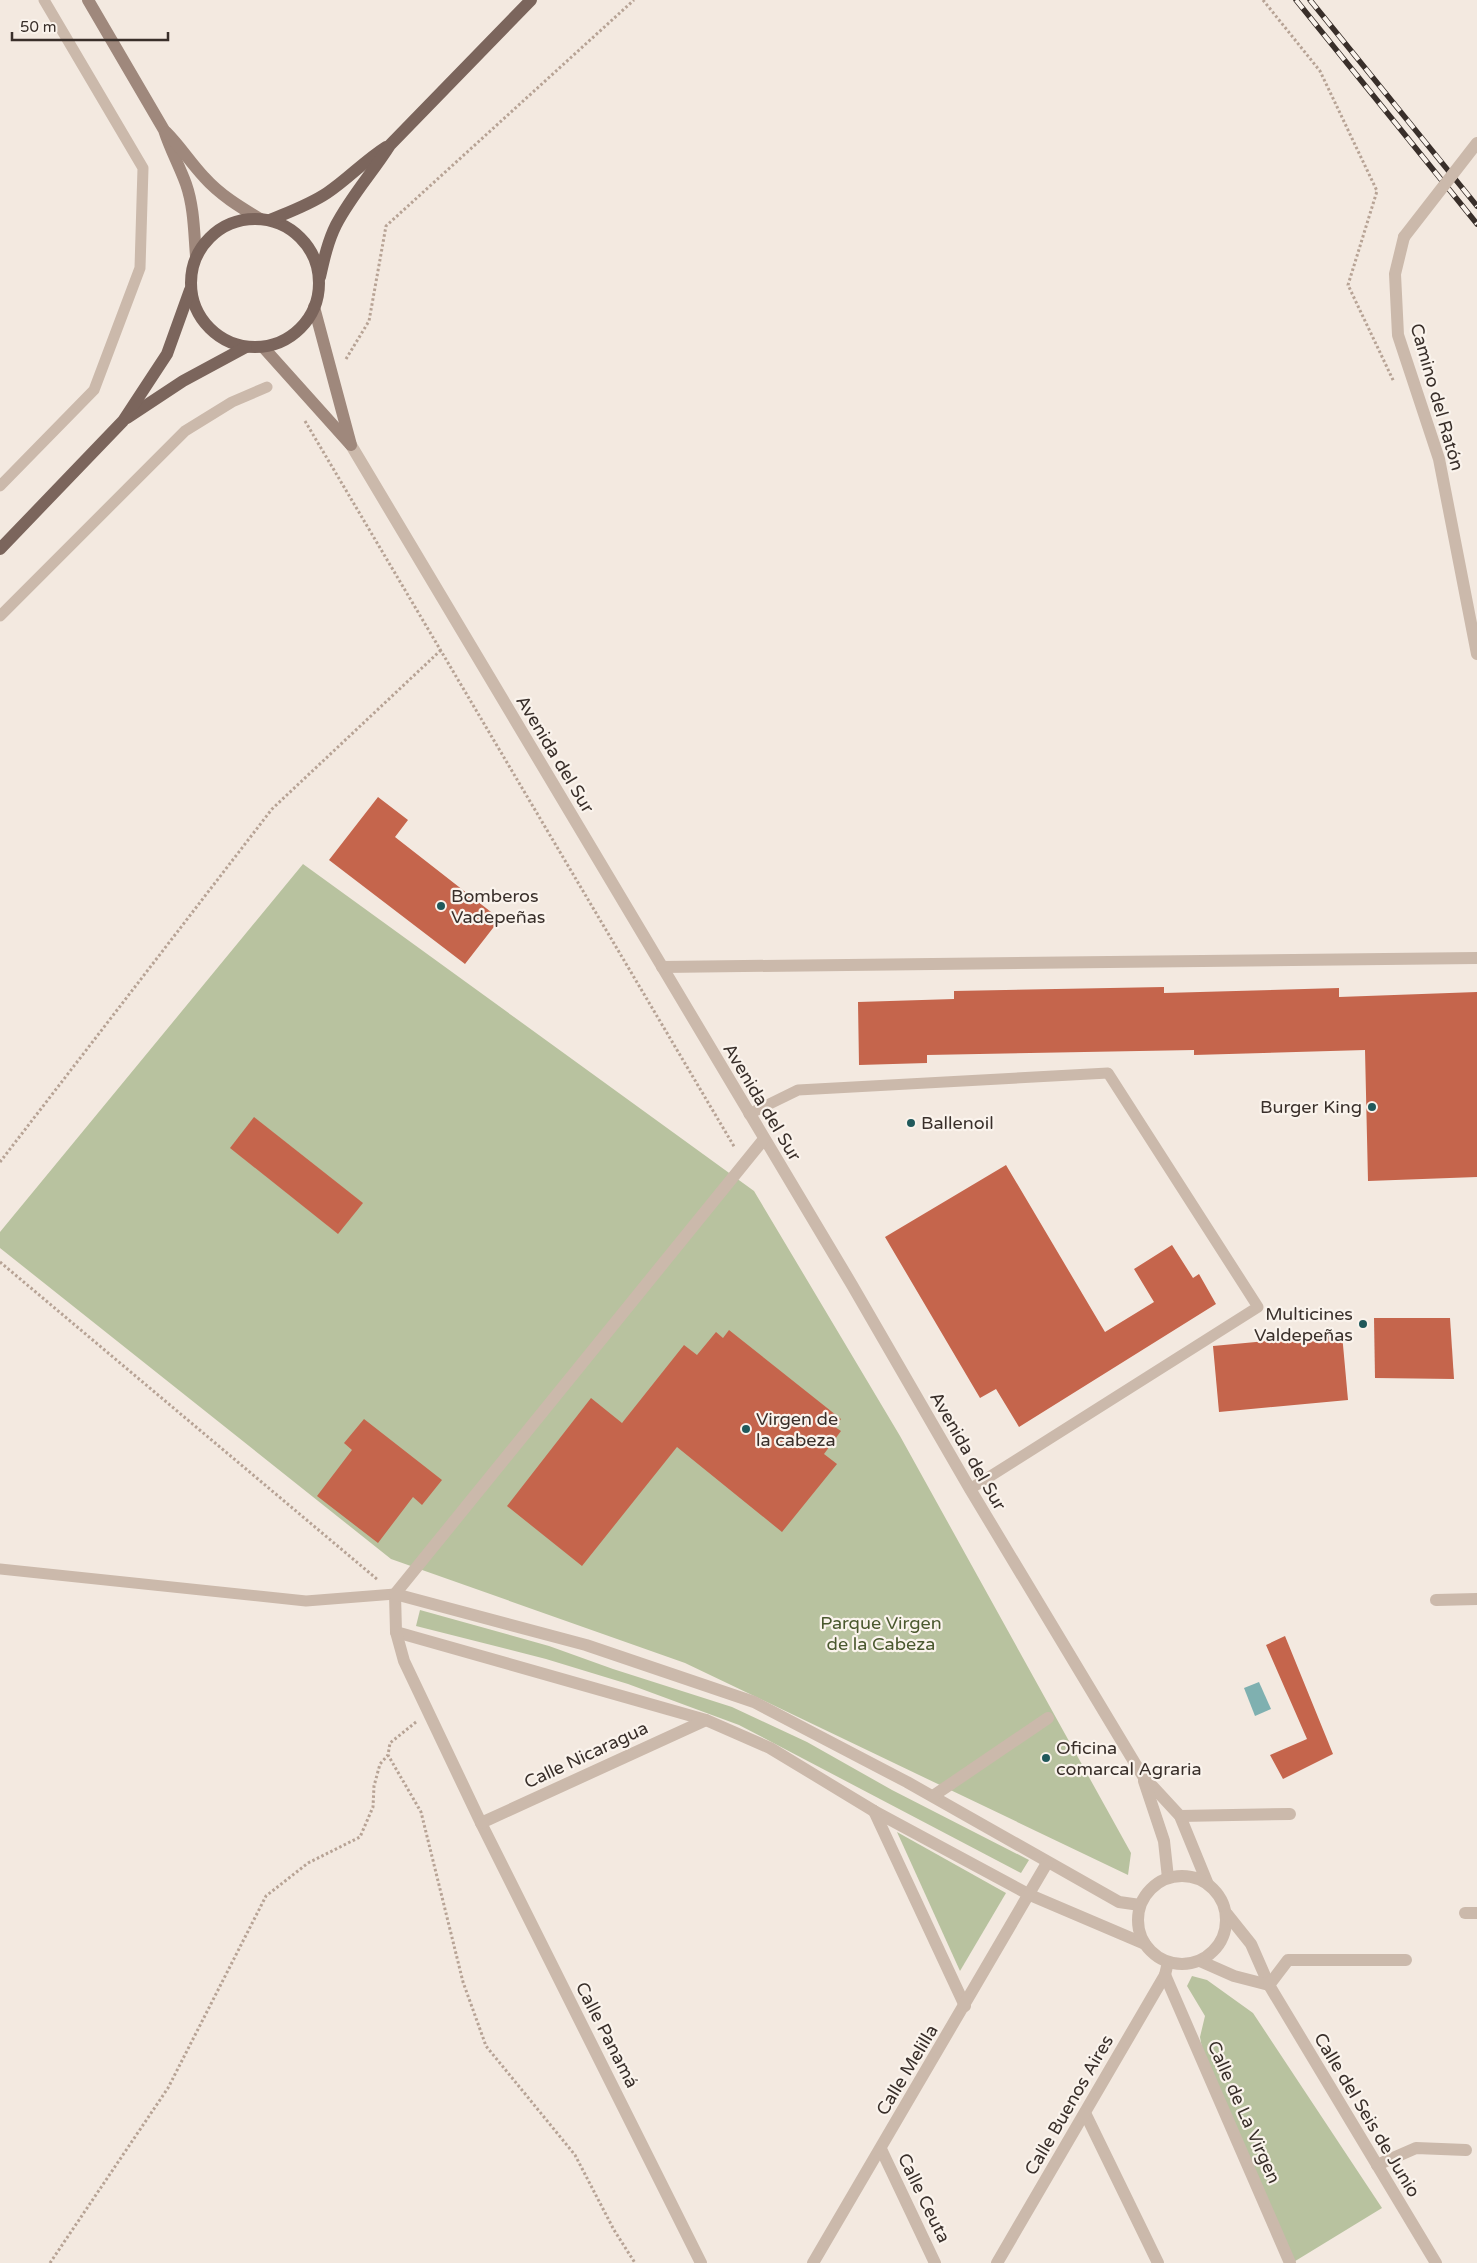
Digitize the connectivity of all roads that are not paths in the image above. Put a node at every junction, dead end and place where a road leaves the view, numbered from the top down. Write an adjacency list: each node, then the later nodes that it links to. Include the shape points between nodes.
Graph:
1 (44, 0): 17 (lane, via 143,168 140,268 94,390)
2 (88, 0): 4 (main road)
3 (531, 0): 6 (main road)
4 (164, 130): 7 (main road, via 182,147 215,189 234,204); 8 (main road, via 193,211)
5 (1477, 142): 20 (street, Camino del Ratón, bridge, via 1404,238 1395,274 1398,335 1439,459)
6 (390, 145): 7 (main road, via 364,161 328,193); 9 (main road, via 336,226)
7 (265, 220): 8 (main road, via 241,220 222,227); 9 (main road, via 289,228 304,242 315,259)
8 (196, 256): 10 (main road)
9 (319, 279): 11 (main road)
10 (190, 290): 12 (main road, via 196,310 208,328 226,341); 15 (main road, via 167,354)
11 (314, 307): 13 (main road, via 294,334); 16 (main road, Avenida del Sur)
12 (246, 347): 13 (main road); 15 (main road)
13 (263, 347): 16 (main road, Avenida del Sur)
14 (267, 388): 19 (lane, via 232,402 185,431)
15 (123, 421): 18 (main road)
16 (351, 445): 22 (street, Avenida del Sur)
17 (0, 486)
18 (0, 549)
19 (0, 616)
20 (1477, 654)
21 (1477, 958): 22 (street)
22 (662, 967): 23 (street, Avenida del Sur)
23 (749, 1114): 24 (street, Avenida del Sur); 25 (lane, via 798,1090 1108,1074 1258,1307)
24 (764, 1139): 25 (street, Avenida del Sur); 27 (street)
25 (970, 1489): 33 (street, Avenida del Sur)
26 (0, 1569): 27 (lane, via 306,1601)
27 (395, 1594): 30 (street, Calle Panamá); 34 (street, via 586,1645 754,1702)
28 (1477, 1599): 29 (street)
29 (1436, 1600)
30 (396, 1632): 32 (street); 38 (street, Calle Panamá, via 404,1661)
31 (1048, 1718): 34 (street)
32 (706, 1720): 35 (street, via 770,1748); 38 (street, Calle Nicaragua)
33 (1143, 1776): 37 (street, Avenida del Sur); 40 (street, Avenida del Sur, via 1164,1841)
34 (932, 1796): 39 (street)
35 (874, 1811): 42 (street); 50 (street)
36 (1290, 1814): 37 (street)
37 (1180, 1816): 41 (street, Avenida del Sur)
38 (481, 1823): 56 (street, Calle Panamá)
39 (1048, 1863): 42 (street, Calle Melilla); 43 (street, via 1119,1902)
40 (1168, 1878): 41 (street, via 1188,1876); 43 (street, via 1156,1884)
41 (1207, 1882): 44 (street, via 1223,1902)
42 (1030, 1895): 45 (street); 50 (street, Calle Melilla)
43 (1140, 1905): 45 (street, via 1139,1932)
44 (1226, 1914): 47 (street, via 1226,1929 1221,1942); 49 (street, Calle del Seis de Junio, via 1251,1944)
45 (1145, 1944): 48 (street)
46 (1406, 1960): 49 (street, via 1288,1960)
47 (1200, 1961): 48 (street); 49 (street, via 1234,1976)
48 (1166, 1968): 51 (street, Calle Buenos Aires); 61 (street, Calle de La Virgen)
49 (1269, 1985): 54 (street, Calle del Seis de Junio)
50 (965, 2006): 52 (street, Calle Melilla)
51 (1085, 2113): 59 (street, Calle Buenos Aires); 60 (street)
52 (880, 2149): 57 (street, Calle Melilla); 58 (street, Calle Ceuta)
53 (1466, 2150): 54 (street, via 1416,2148)
54 (1376, 2165): 55 (street, Calle del Seis de Junio)
55 (1432, 2262)
56 (701, 2263)
57 (813, 2263)
58 (935, 2263)
59 (997, 2263)
60 (1158, 2263)
61 (1290, 2263)

